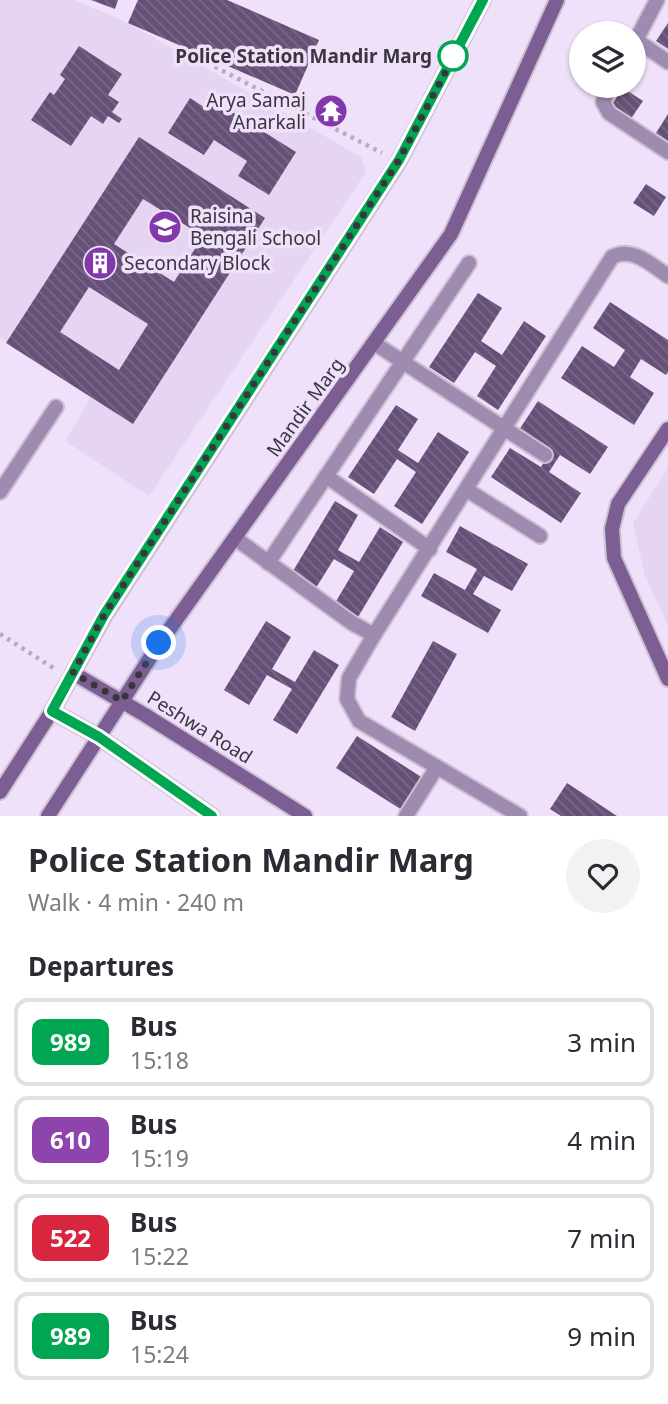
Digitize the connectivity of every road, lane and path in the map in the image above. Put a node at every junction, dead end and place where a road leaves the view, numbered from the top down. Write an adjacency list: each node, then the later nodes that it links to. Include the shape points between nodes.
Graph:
1 (483, 0): 10 (street)
2 (557, 0): 13 (street, Mandir Marg, via 451,234)
3 (657, 0): 4 (street)
4 (646, 21)
5 (646, 49): 7 (street)
6 (191, 55): 10 (path)
7 (668, 62)
8 (605, 98): 9 (street, via 608,113)
9 (668, 152)
10 (399, 160): 29 (street, via 104,615)
11 (469, 263): 14 (street)
12 (668, 276): 16 (street, via 634,254 621,252 612,257)
13 (374, 343): 14 (street); 23 (street, Mandir Marg)
14 (403, 362): 16 (street); 19 (street)
15 (56, 407): 21 (street)
16 (505, 429): 18 (street); 20 (street)
17 (668, 429): 30 (street, via 618,504 612,529 614,558)
18 (545, 455)
19 (326, 476): 24 (street); 25 (street)
20 (467, 490): 22 (street); 24 (street)
21 (0, 492)
22 (540, 536)
23 (235, 538): 25 (street); 31 (street, Mandir Marg)
24 (430, 549): 27 (street)
25 (268, 563): 27 (street)
26 (0, 634): 28 (path)
27 (374, 635): 34 (street, via 349,678 346,699 359,721)
28 (40, 660)
29 (73, 673): 31 (street, Peshwa Road); 32 (street)
30 (668, 679)
31 (122, 701): 33 (street, Mandir Marg); 38 (street, Peshwa Road)
32 (52, 711): 33 (street); 35 (street)
33 (99, 737): 36 (street, Mandir Marg); 37 (street)
34 (437, 767): 39 (street); 40 (street)
35 (0, 792)
36 (48, 816)
37 (212, 816)
38 (305, 816)
39 (406, 816)
40 (520, 816)

